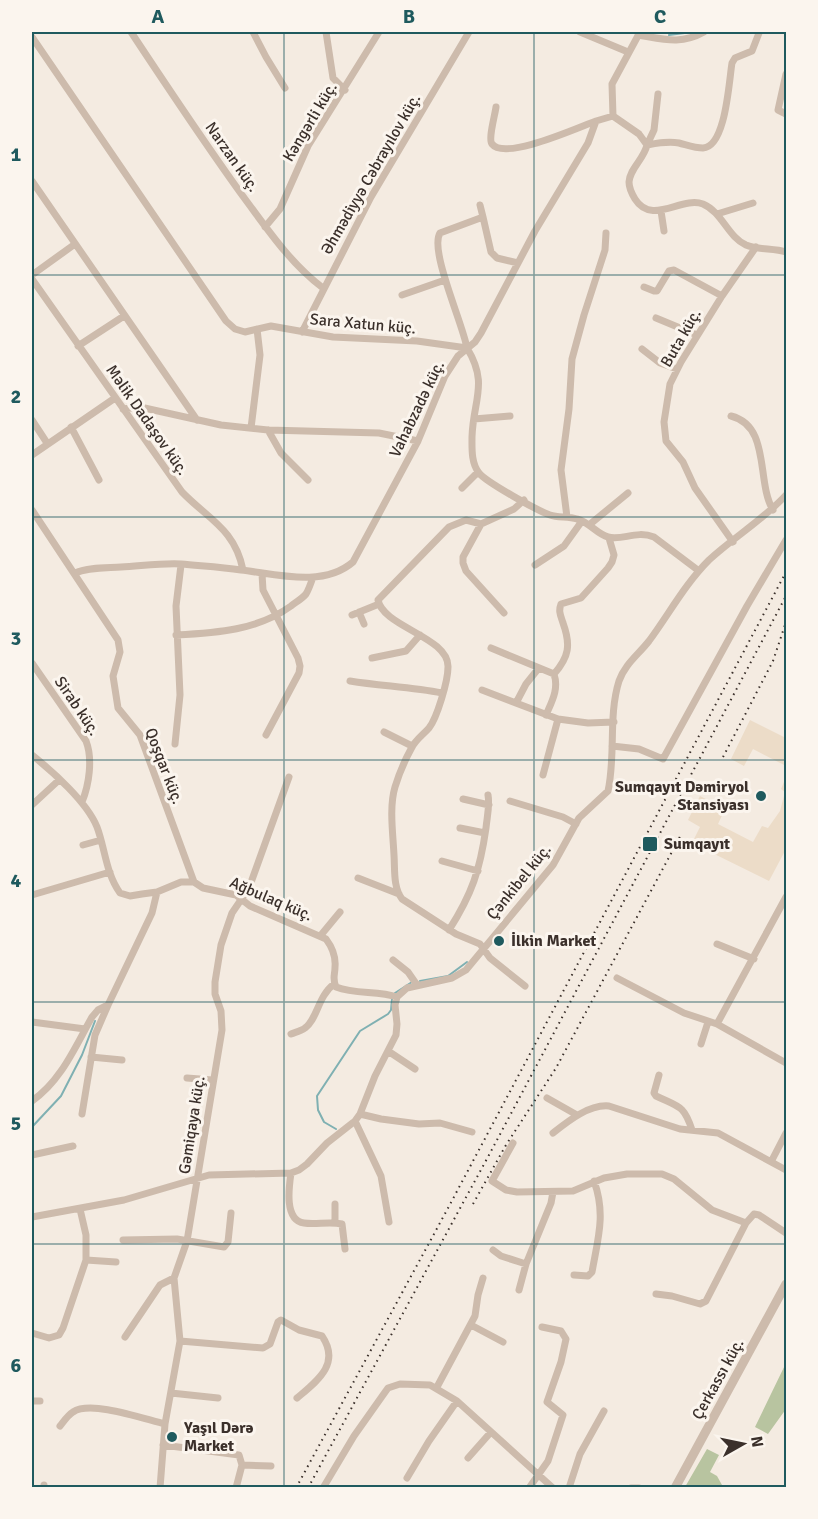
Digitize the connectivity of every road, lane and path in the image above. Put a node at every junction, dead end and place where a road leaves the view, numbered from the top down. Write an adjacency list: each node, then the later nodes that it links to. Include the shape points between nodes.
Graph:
1 (131, 32): 27 (street, Narzan küç.)
2 (253, 32): 13 (street)
3 (326, 32): 14 (street, via 333,78)
4 (379, 32): 14 (street, Kəngərli küç.)
5 (469, 32): 38 (street, Əhmədiyyə Cəbrayılov küç.)
6 (580, 32): 11 (street)
7 (704, 32): 8 (street, via 681,40)
8 (639, 33): 11 (street)
9 (759, 33): 20 (street, via 752,51 732,63 726,112 712,143 701,148 667,142)
10 (32, 37): 43 (street, Sara Xatun küç., via 226,321 245,332)
11 (628, 52): 18 (street, via 612,84)
12 (786, 74): 17 (street, via 778,110)
13 (285, 88)
14 (345, 90): 27 (street, Kəngərli küç., via 308,146 280,209)
15 (658, 93): 20 (street, via 654,130)
16 (496, 107): 19 (street, via 490,140 497,148 528,146)
17 (786, 114)
18 (613, 116): 19 (street); 20 (street, via 639,134)
19 (596, 121): 33 (street, Vahabzadə küç., via 588,143)
20 (647, 145): 24 (street, via 631,175 630,190 643,208)
21 (32, 181): 30 (street)
22 (753, 203): 25 (street)
23 (480, 205): 26 (street)
24 (661, 210): 25 (street, via 696,202); 28 (street)
25 (717, 214): 31 (street, via 739,240)
26 (483, 218): 33 (street, via 491,252 497,258); 36 (street, via 440,232 438,250)
27 (265, 226): 38 (street, Narzan küç., via 300,270)
28 (664, 231)
29 (606, 233): 72 (street, via 605,249 573,359 561,470)
30 (75, 244): 34 (street); 41 (street)
31 (756, 247): 32 (street); 40 (street, Buta küç.)
32 (786, 252)
33 (518, 264): 47 (street, Vahabzadə küç., via 481,333)
34 (32, 275)
35 (32, 279): 46 (street, Məlik Dadaşov küç.)
36 (445, 280): 39 (street); 47 (street)
37 (644, 287): 40 (street, via 657,291 669,270 674,270)
38 (322, 288): 44 (street, Əhmədiyyə Cəbrayılov küç.)
39 (402, 295)
40 (722, 296): 45 (street, Buta küç.)
41 (124, 316): 46 (street); 56 (street)
42 (656, 318): 45 (street)
43 (257, 329): 44 (street, Sara Xatun küç., via 271,326); 58 (street, via 260,355)
44 (302, 332): 47 (street, Sara Xatun küç.)
45 (697, 335): 49 (street, Buta küç.)
46 (78, 346): 50 (street, Məlik Dadaşov küç.)
47 (467, 348): 54 (street, via 478,372); 60 (street, Vahabzadə küç., via 446,376)
48 (642, 349): 49 (street, via 660,363)
49 (677, 369): 77 (street, Buta küç., via 667,396 664,435)
50 (115, 398): 51 (street, Məlik Dadaşov küç.); 57 (street)
51 (123, 409): 56 (street, via 140,407); 80 (street, Məlik Dadaşov küç., via 182,492 230,537)
52 (510, 416): 54 (street)
53 (731, 416): 71 (street, via 745,422 759,447 766,496)
54 (474, 418): 63 (street, via 472,449)
55 (32, 420): 61 (street)
56 (197, 420): 58 (street)
57 (71, 427): 61 (street); 64 (street)
58 (251, 428): 59 (street)
59 (268, 430): 60 (street, via 378,433); 65 (street, via 281,453)
60 (417, 441): 84 (street, Vahabzadə küç., via 353,562 335,573)
61 (47, 443): 62 (street)
62 (32, 455)
63 (478, 472): 66 (street); 69 (street)
64 (99, 480)
65 (308, 480)
66 (462, 488)
67 (628, 493): 73 (street)
68 (786, 495): 71 (street, Çənkibel küç.)
69 (524, 501): 72 (street, via 550,515); 74 (street)
70 (32, 510): 82 (street, Qoşqar küç.)
71 (772, 510): 77 (street, Çənkibel küç.)
72 (567, 517): 73 (street)
73 (585, 523): 75 (street); 79 (street, via 564,546)
74 (481, 524): 85 (street, via 466,520 449,527 380,597); 86 (street, via 463,563)
75 (609, 538): 81 (street, via 646,534); 95 (street, via 614,555 608,568 581,598 561,604 559,614 569,642)
76 (786, 540): 107 (street, via 663,759 639,749)
77 (733, 542): 81 (street, Çənkibel küç.)
78 (181, 564): 80 (street, Vahabzadə küç.); 82 (street, Vahabzadə küç.); 89 (street)
79 (535, 565)
80 (243, 570): 83 (street, Vahabzadə küç.)
81 (699, 571): 102 (street, Çənkibel küç., via 624,670 616,693)
82 (75, 573): 127 (street, Qoşqar küç., via 118,640 120,652 113,676 118,708 140,735)
83 (262, 574): 84 (street, Vahabzadə küç.); 87 (street, via 263,591)
84 (312, 577): 87 (street, via 307,593)
85 (379, 604): 88 (street, via 355,613); 90 (street)
86 (504, 613)
87 (276, 617): 89 (street, via 233,630); 104 (street, via 300,666)
88 (364, 624)
89 (176, 635): 105 (street, via 180,695)
90 (420, 636): 92 (street, via 406,651); 98 (street, via 441,651 448,664)
91 (491, 648): 94 (street)
92 (372, 658)
93 (32, 663): 115 (street, Sirab küç., via 89,749)
94 (538, 669): 95 (street); 99 (street)
95 (554, 674): 100 (street, via 556,689)
96 (350, 681): 98 (street)
97 (482, 690): 99 (street)
98 (442, 693): 106 (street, via 434,720)
99 (516, 702): 100 (street)
100 (546, 715): 101 (street)
101 (558, 719): 102 (street); 109 (street)
102 (614, 722): 107 (street, Çənkibel küç.)
103 (384, 732): 106 (street)
104 (266, 735)
105 (175, 744)
106 (412, 746): 129 (street, via 393,798)
107 (612, 746): 118 (street, Çənkibel küç., via 608,791)
108 (32, 755): 111 (street)
109 (543, 775)
110 (289, 777): 132 (street, Gəmiqaya küç., via 249,888)
111 (59, 780): 115 (street); 116 (street)
112 (488, 795): 117 (street)
113 (463, 800): 117 (street)
114 (510, 801): 118 (street)
115 (82, 802): 121 (street)
116 (32, 805)
117 (489, 805): 120 (street)
118 (576, 824): 137 (street, Çənkibel küç., via 553,865)
119 (460, 828): 120 (street)
120 (485, 833): 124 (street)
121 (101, 840): 122 (street); 125 (street)
122 (83, 845)
123 (442, 861): 124 (street)
124 (478, 871): 134 (street)
125 (111, 872): 128 (street, via 123,895); 130 (street)
126 (358, 878): 129 (street)
127 (194, 882): 128 (street, via 181,882); 132 (street, Ağbulaq küç.)
128 (158, 892): 145 (street, via 152,913)
129 (399, 894): 134 (street)
130 (32, 895)
131 (786, 897): 138 (street)
132 (241, 899): 135 (street, Ağbulaq küç.); 159 (street, Gəmiqaya küç., via 232,913 217,964 215,994 222,1020)
133 (340, 912): 135 (street)
134 (449, 930): 137 (street, via 476,941)
135 (321, 935): 141 (street, Ağbulaq küç., via 333,950)
136 (717, 944): 138 (street)
137 (483, 951): 142 (street, Çənkibel küç., via 460,975); 143 (street)
138 (754, 959): 148 (street)
139 (393, 960): 142 (street)
140 (617, 978): 147 (street)
141 (334, 984): 144 (street, via 353,992); 150 (street, via 323,995 309,1024)
142 (417, 985): 144 (street, Çənkibel küç.)
143 (525, 986)
144 (397, 997): 152 (street, via 394,1012 398,1030)
145 (108, 1005): 149 (street, via 98,1010); 153 (street, via 95,1035)
146 (32, 1022): 149 (street)
147 (708, 1022): 148 (street); 151 (street)
148 (717, 1024): 155 (street)
149 (85, 1029): 161 (street, via 58,1076)
150 (291, 1034)
151 (701, 1044)
152 (388, 1051): 156 (street); 163 (street)
153 (91, 1057): 154 (street); 162 (street)
154 (122, 1060)
155 (786, 1063)
156 (415, 1069)
157 (659, 1075): 166 (street, via 654,1093 682,1108)
158 (187, 1078): 159 (street)
159 (212, 1080): 176 (street, Gəmiqaya küç.)
160 (547, 1098): 164 (street)
161 (32, 1101)
162 (82, 1114)
163 (360, 1114): 165 (street); 167 (street, via 419,1124 440,1123)
164 (577, 1115): 166 (street, via 609,1106); 168 (street)
165 (355, 1121): 175 (street, via 307,1164); 184 (street, via 381,1176)
166 (692, 1130): 173 (street, via 718,1133)
167 (472, 1132)
168 (553, 1133)
169 (786, 1133): 173 (street)
170 (513, 1143): 178 (street, via 493,1176 494,1184 517,1192)
171 (73, 1146): 172 (street)
172 (32, 1155)
173 (771, 1162): 174 (street)
174 (786, 1170)
175 (291, 1173): 176 (street); 183 (street, via 289,1190 295,1219 304,1223)
176 (198, 1178): 180 (street, via 149,1194); 188 (street, Gəmiqaya küç.)
177 (594, 1181): 178 (street, via 573,1191); 185 (street, via 627,1174 662,1174 712,1210); 194 (street, via 602,1207 592,1272 588,1276)
178 (553, 1192): 193 (street)
179 (335, 1204): 183 (street)
180 (80, 1209): 182 (street); 191 (street)
181 (231, 1213): 188 (street, via 227,1245)
182 (32, 1217)
183 (335, 1222): 189 (street, via 343,1226)
184 (389, 1222)
185 (746, 1223): 186 (street, via 754,1214 759,1215); 199 (street, via 706,1301 700,1304)
186 (786, 1233)
187 (123, 1240): 188 (street)
188 (187, 1241): 195 (street, Gəmiqaya küç.)
189 (345, 1249)
190 (493, 1250): 193 (street)
191 (86, 1260): 192 (street); 202 (street, via 59,1335 50,1338)
192 (116, 1262)
193 (526, 1264): 198 (street)
194 (574, 1275)
195 (174, 1278): 203 (street, via 160,1285); 204 (street, Gəmiqaya küç.)
196 (483, 1278): 200 (street)
197 (786, 1284): 231 (street, Çerkassı küç.)
198 (519, 1290)
199 (656, 1294)
200 (471, 1325): 205 (street); 206 (street)
201 (542, 1327): 221 (street, via 561,1330 566,1339 547,1399 562,1412 563,1418 548,1461)
202 (32, 1333)
203 (125, 1337)
204 (180, 1341): 207 (street, Gəmiqaya küç.); 209 (street, via 263,1348 270,1344 280,1320 322,1336 328,1350 327,1369)
205 (503, 1342)
206 (437, 1387): 212 (street); 226 (street, via 400,1384 388,1388)
207 (171, 1393): 208 (street); 214 (street, Gəmiqaya küç.)
208 (218, 1398)
209 (297, 1398)
210 (32, 1401): 211 (street)
211 (40, 1401)
212 (457, 1401): 216 (street); 222 (street)
213 (604, 1411): 228 (street, via 580,1454)
214 (165, 1424): 215 (street, via 111,1410 81,1409 70,1414); 217 (street, Gəmiqaya küç.)
215 (60, 1426)
216 (491, 1432): 218 (street); 221 (street)
217 (163, 1445): 219 (street, via 236,1453); 224 (street, Gəmiqaya küç.)
218 (468, 1458)
219 (242, 1465): 220 (street); 225 (street)
220 (271, 1466)
221 (538, 1476): 223 (street); 227 (street)
222 (407, 1478)
223 (552, 1487)
224 (160, 1488)
225 (237, 1488)
226 (323, 1488)
227 (529, 1488)
228 (569, 1488)
229 (631, 1488): 230 (street)
230 (639, 1488)
231 (675, 1488)

